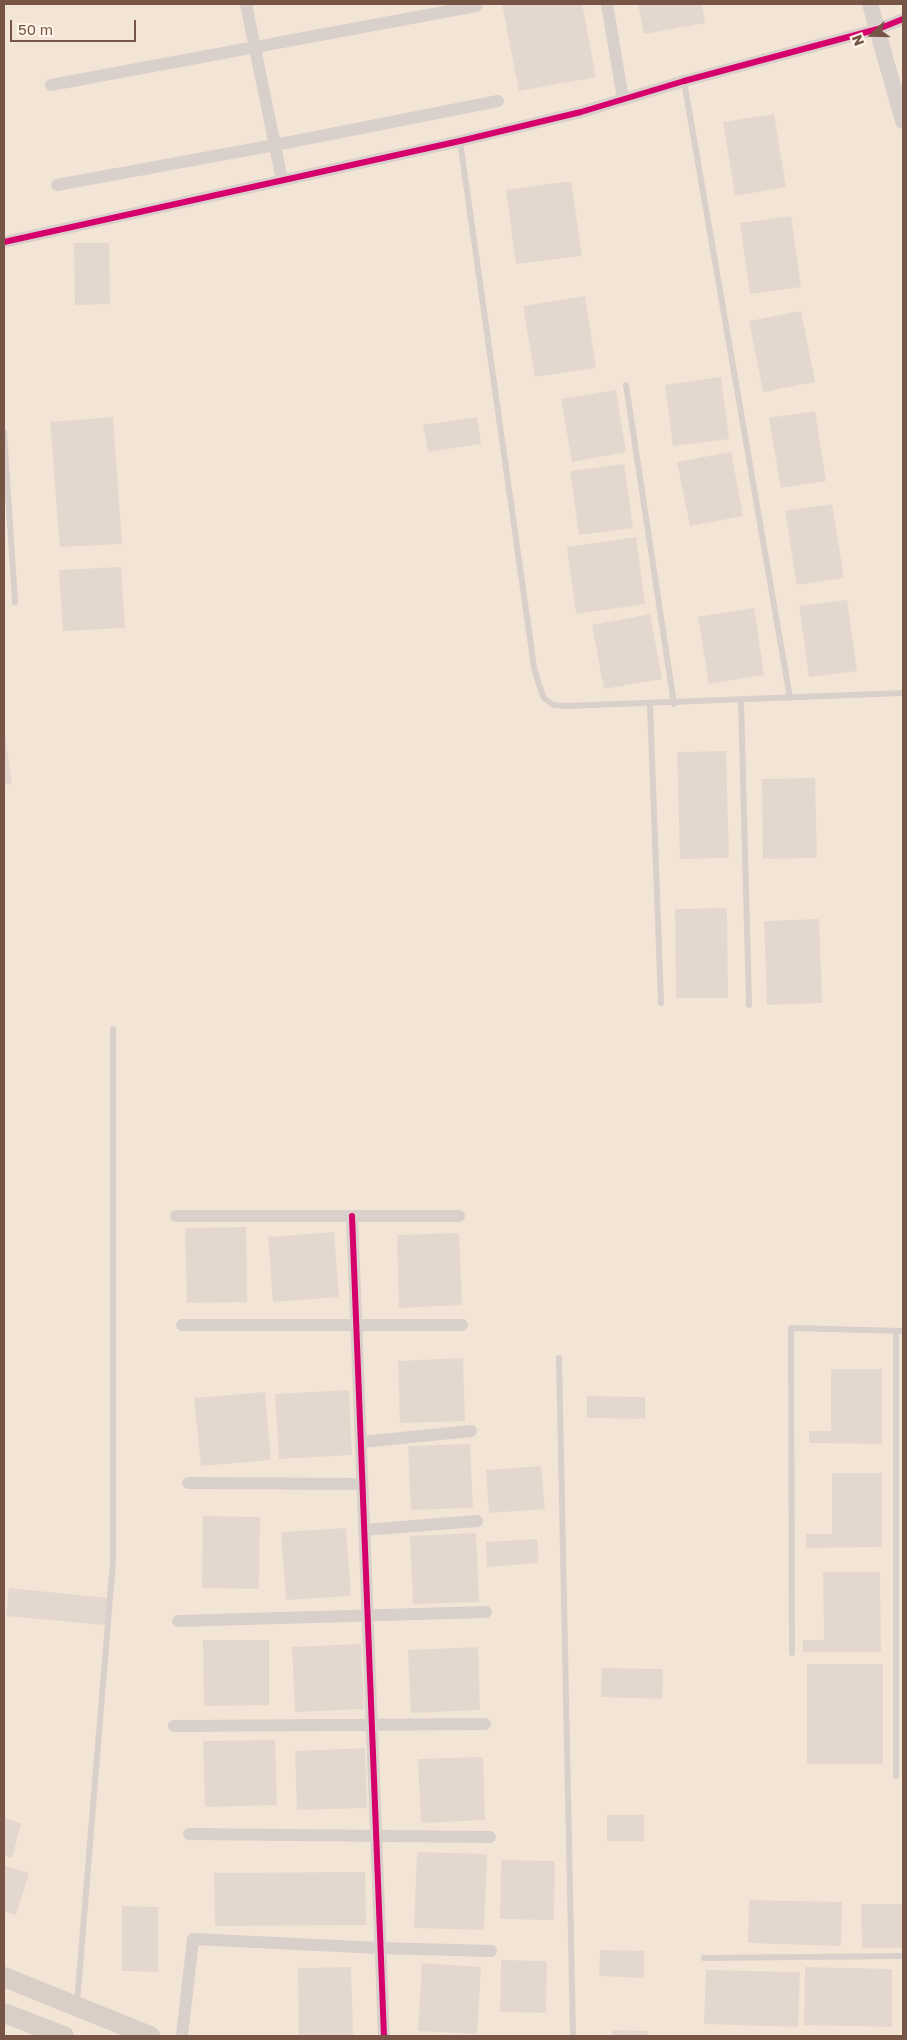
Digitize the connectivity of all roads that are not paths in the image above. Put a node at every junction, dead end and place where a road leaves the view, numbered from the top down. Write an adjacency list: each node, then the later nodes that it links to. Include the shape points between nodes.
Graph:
1 (246, 4): 7 (street)
2 (607, 4): 10 (street)
3 (870, 4): 6 (street)
4 (476, 6): 7 (street)
5 (903, 19): 6 (street)
6 (878, 29): 8 (street); 12 (street)
7 (255, 48): 9 (street); 14 (street)
8 (684, 81): 10 (street); 22 (lane)
9 (51, 85)
10 (623, 99): 13 (street)
11 (498, 101): 14 (street)
12 (903, 121)
13 (460, 141): 15 (street); 24 (lane, via 539,685 544,698 553,705)
14 (275, 145): 15 (street); 16 (street)
15 (282, 180): 17 (street)
16 (57, 185)
17 (4, 242)
18 (626, 385): 25 (lane)
19 (4, 432): 20 (lane)
20 (15, 602)
21 (903, 693): 22 (lane)
22 (790, 698): 23 (lane)
23 (741, 701): 25 (lane); 27 (lane)
24 (650, 704): 25 (lane); 26 (lane)
25 (674, 704)
26 (661, 1003)
27 (749, 1005)
28 (113, 1029): 59 (lane, via 113,1561)
29 (176, 1216): 30 (street)
30 (352, 1216): 31 (street); 33 (street)
31 (460, 1216)
32 (182, 1325): 33 (street)
33 (356, 1325): 34 (street); 38 (street)
34 (462, 1325)
35 (900, 1331): 46 (lane, via 791,1328); 50 (lane)
36 (559, 1358): 65 (lane)
37 (471, 1431): 38 (street)
38 (361, 1442): 40 (street)
39 (188, 1483): 40 (street)
40 (362, 1484): 42 (street)
41 (477, 1521): 42 (street)
42 (364, 1530): 44 (street)
43 (486, 1612): 44 (street)
44 (367, 1616): 45 (street); 48 (street)
45 (178, 1621)
46 (792, 1653)
47 (485, 1724): 48 (street)
48 (372, 1725): 49 (street); 52 (street)
49 (174, 1726)
50 (896, 1776)
51 (189, 1834): 52 (street)
52 (376, 1836): 53 (street); 54 (street)
53 (490, 1837)
54 (380, 1948): 55 (street); 63 (street, via 193,1939); 64 (street)
55 (491, 1951)
56 (903, 1956): 57 (lane)
57 (704, 1958)
58 (4, 1977): 59 (main road)
59 (77, 2006): 62 (main road)
60 (4, 2013): 61 (main road)
61 (62, 2036)
62 (150, 2036)
63 (182, 2036)
64 (384, 2036)
65 (573, 2036)

